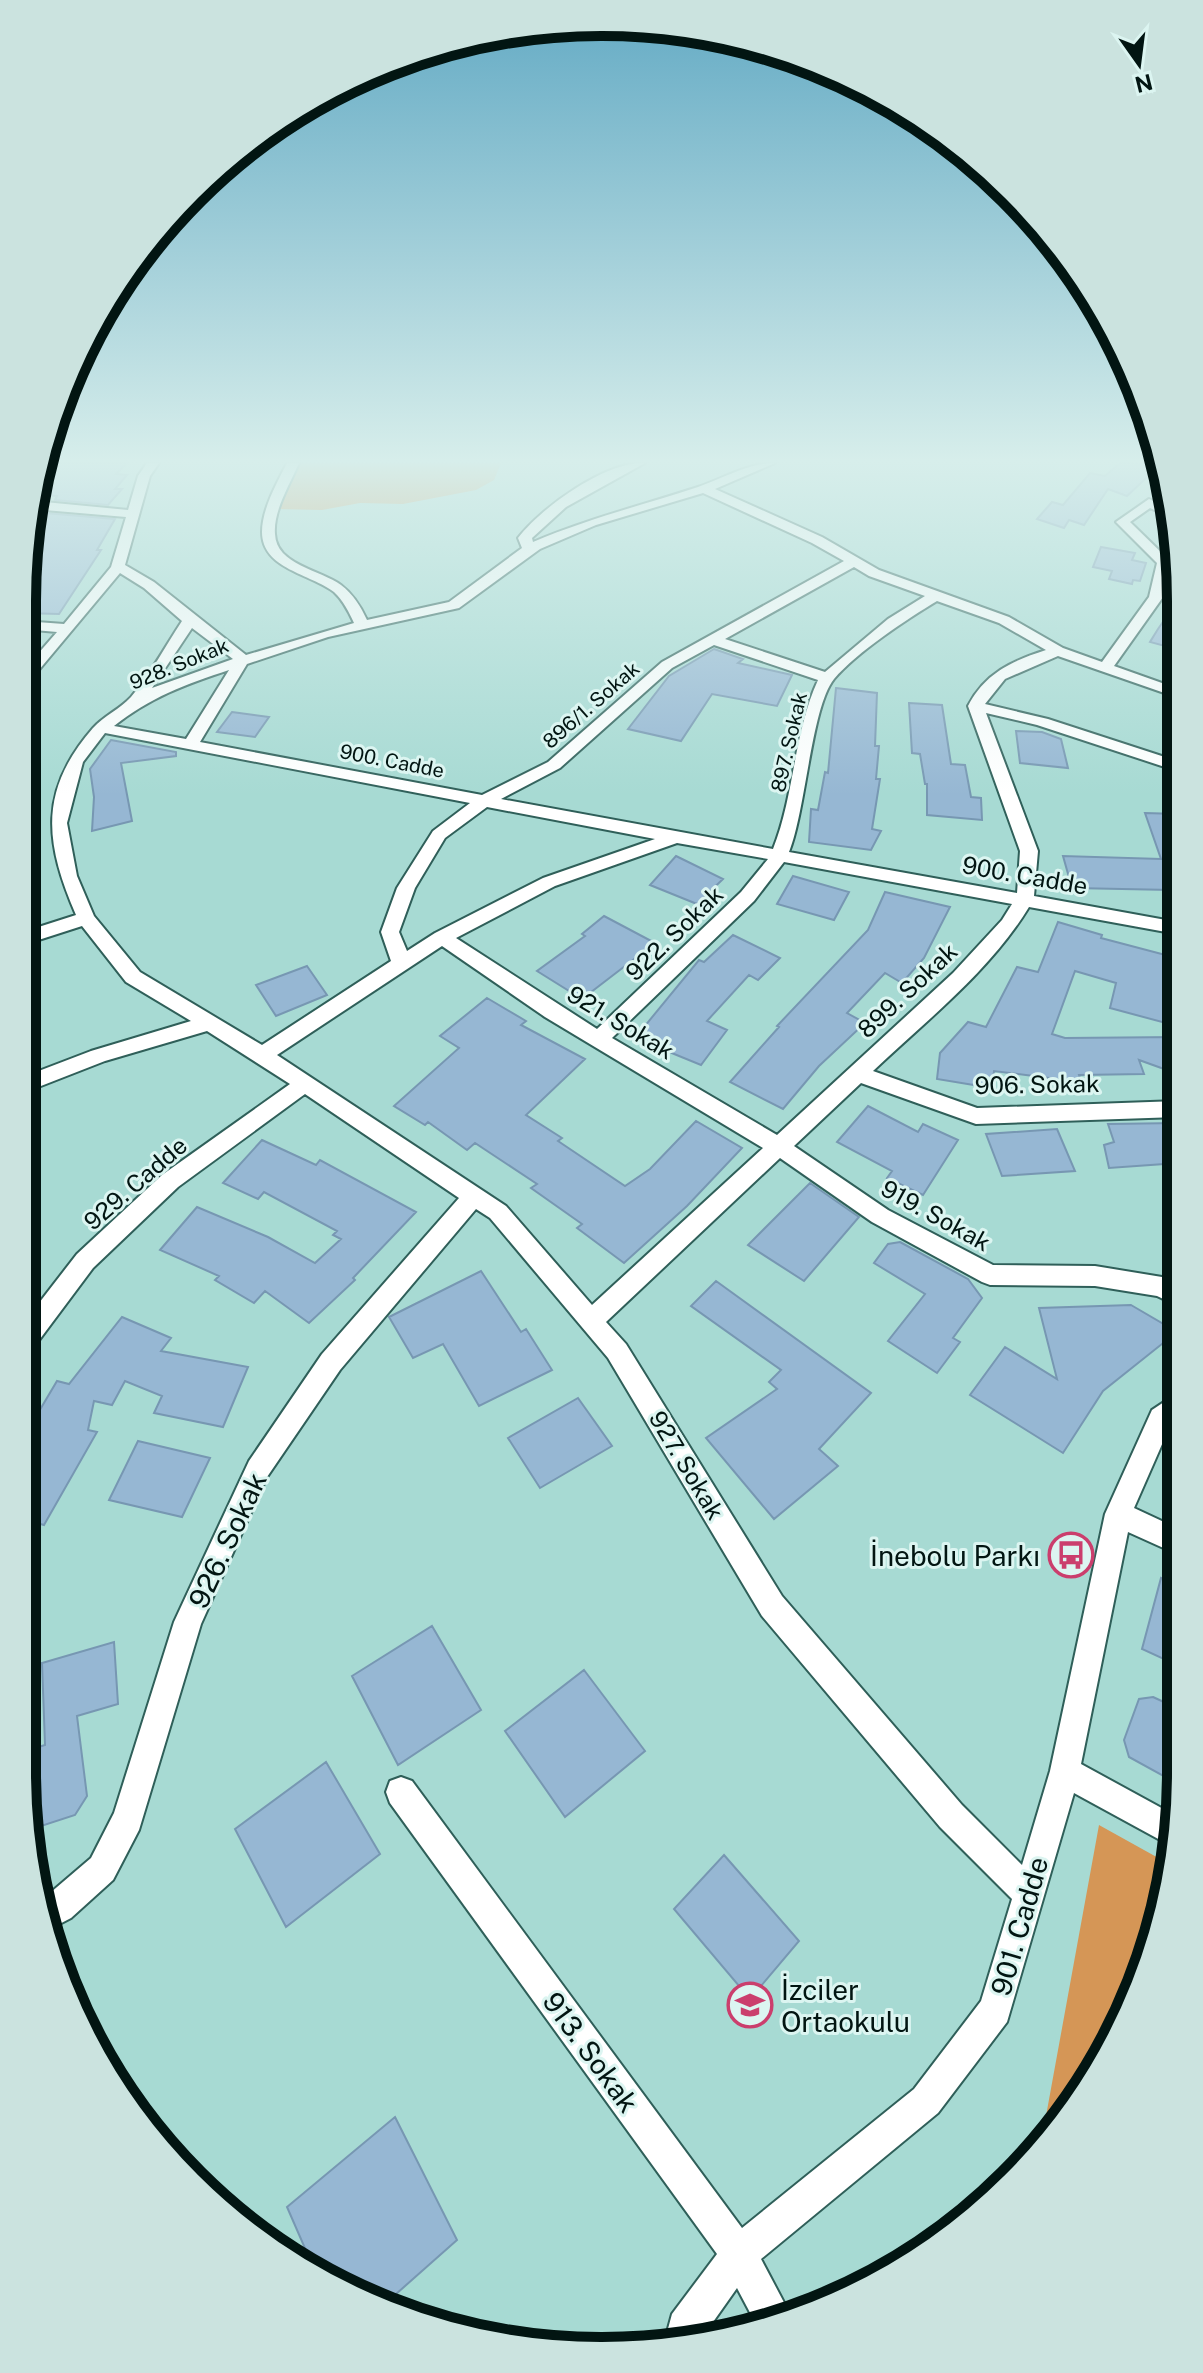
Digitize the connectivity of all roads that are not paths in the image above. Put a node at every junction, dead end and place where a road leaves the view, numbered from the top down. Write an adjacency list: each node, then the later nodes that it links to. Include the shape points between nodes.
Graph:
1 (112, 574): 12 (street)
2 (135, 574): 9 (street)
3 (309, 574): 10 (street, via 337,588)
4 (496, 574): 10 (street, 928. Sokak, via 454,605)
5 (832, 574): 13 (street, 896/1. Sokak)
6 (876, 574): 8 (street)
7 (1161, 574): 17 (street, via 1156,597)
8 (937, 595): 14 (street, via 1004,620); 18 (street, 897. Sokak, via 893,622)
9 (190, 620): 15 (street); 20 (street)
10 (362, 625): 15 (street, 928. Sokak)
11 (36, 626): 12 (street)
12 (66, 629): 16 (street)
13 (712, 639): 18 (street); 25 (street, 896/1. Sokak, via 667,665 554,765)
14 (1058, 651): 17 (street); 21 (street, via 991,681)
15 (243, 659): 20 (street, 928. Sokak); 23 (street)
16 (36, 665)
17 (1105, 668): 19 (street)
18 (827, 678): 27 (street, 897. Sokak)
19 (1167, 690)
20 (135, 702): 22 (street, 928. Sokak)
21 (976, 706): 24 (street); 28 (street, 899. Sokak, via 1029,851)
22 (101, 728): 23 (street, 900. Cadde); 29 (street, 928. Sokak, via 75,761 58,823 68,876)
23 (190, 745): 25 (street, 900. Cadde)
24 (1167, 763)
25 (484, 801): 26 (street, 900. Cadde); 33 (street, 896/1. Sokak, via 439,835 406,888 390,932)
26 (675, 837): 27 (street, 900. Cadde); 32 (street, via 549,882)
27 (778, 856): 28 (street, 900. Cadde); 35 (street, 922. Sokak, via 747,897)
28 (1025, 898): 30 (street, 900. Cadde); 37 (street, 899. Sokak, via 960,978)
29 (86, 918): 31 (street); 34 (street, 928. Sokak, via 133,977)
30 (1167, 926)
31 (36, 935)
32 (442, 937): 33 (street); 35 (street, 921. Sokak)
33 (401, 962): 36 (street)
34 (210, 1023): 36 (street, 928. Sokak); 38 (street)
35 (598, 1040): 41 (street, 921. Sokak)
36 (262, 1055): 39 (street, 928. Sokak)
37 (856, 1073): 40 (street, 906. Sokak, via 976,1116); 41 (street, 899. Sokak)
38 (36, 1080)
39 (304, 1084): 42 (street, 927. Sokak); 45 (street, 929. Cadde, via 170,1181 85,1261)
40 (1167, 1109)
41 (778, 1146): 43 (street, 919. Sokak, via 880,1216 990,1275 1095,1276); 44 (street, 899. Sokak)
42 (474, 1196): 44 (street, 927. Sokak, via 498,1212); 53 (street, 926. Sokak, via 331,1362 258,1469 188,1622 128,1819 102,1869)
43 (1167, 1290)
44 (592, 1320): 52 (street, 927. Sokak, via 617,1351 772,1606 951,1816)
45 (36, 1326)
46 (1167, 1413): 47 (street, 901. Cadde)
47 (1118, 1514): 48 (street); 49 (street, 901. Cadde)
48 (1167, 1536)
49 (1065, 1771): 51 (street); 52 (street, 901. Cadde)
50 (401, 1792): 54 (street, 913. Sokak)
51 (1164, 1826)
52 (1028, 1893): 54 (street, 901. Cadde, via 995,2010 926,2101)
53 (53, 1911)
54 (739, 2254): 55 (street, 913. Sokak); 56 (street, 901. Cadde)
55 (769, 2311)
56 (684, 2331)

